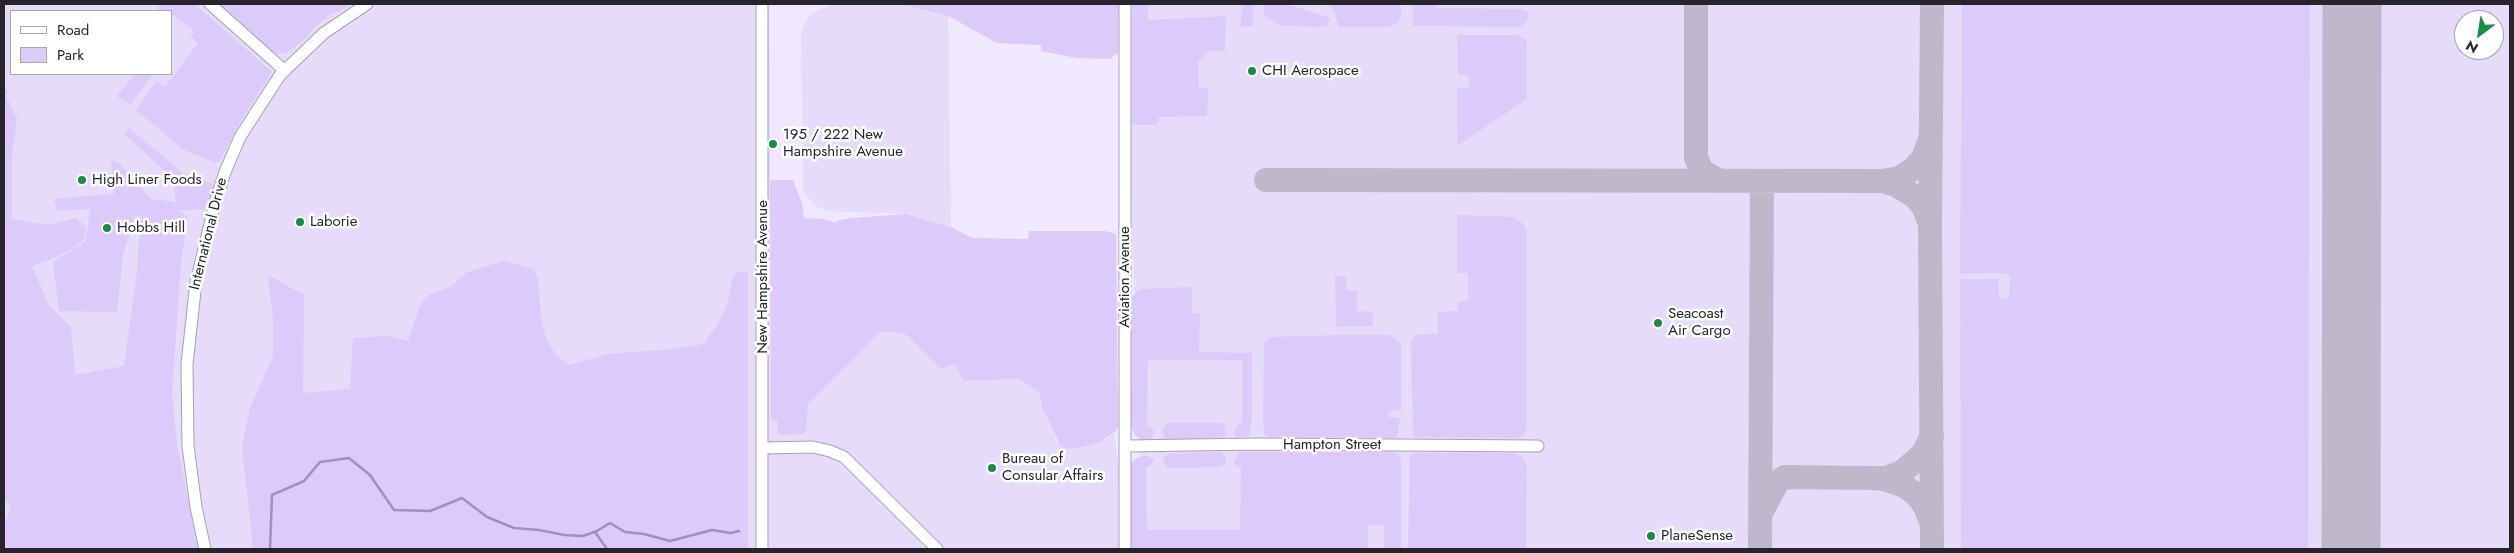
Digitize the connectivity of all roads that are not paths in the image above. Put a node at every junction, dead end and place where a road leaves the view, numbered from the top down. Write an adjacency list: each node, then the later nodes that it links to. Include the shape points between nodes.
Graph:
1 (210, 4): 5 (street)
2 (367, 4): 5 (street, International Drive, via 324,33)
3 (762, 4): 8 (street, New Hampshire Avenue)
4 (1125, 4): 6 (street, Aviation Avenue)
5 (284, 70): 9 (street, International Drive, via 250,119 225,172 204,242 192,302 187,425 193,486)
6 (1125, 446): 7 (street, Hampton Street); 12 (street, Aviation Avenue)
7 (1538, 446)
8 (763, 448): 10 (street, New Hampshire Avenue); 11 (street, via 814,447 838,454 855,466)
9 (205, 549)
10 (762, 549)
11 (937, 549)
12 (1125, 549)

